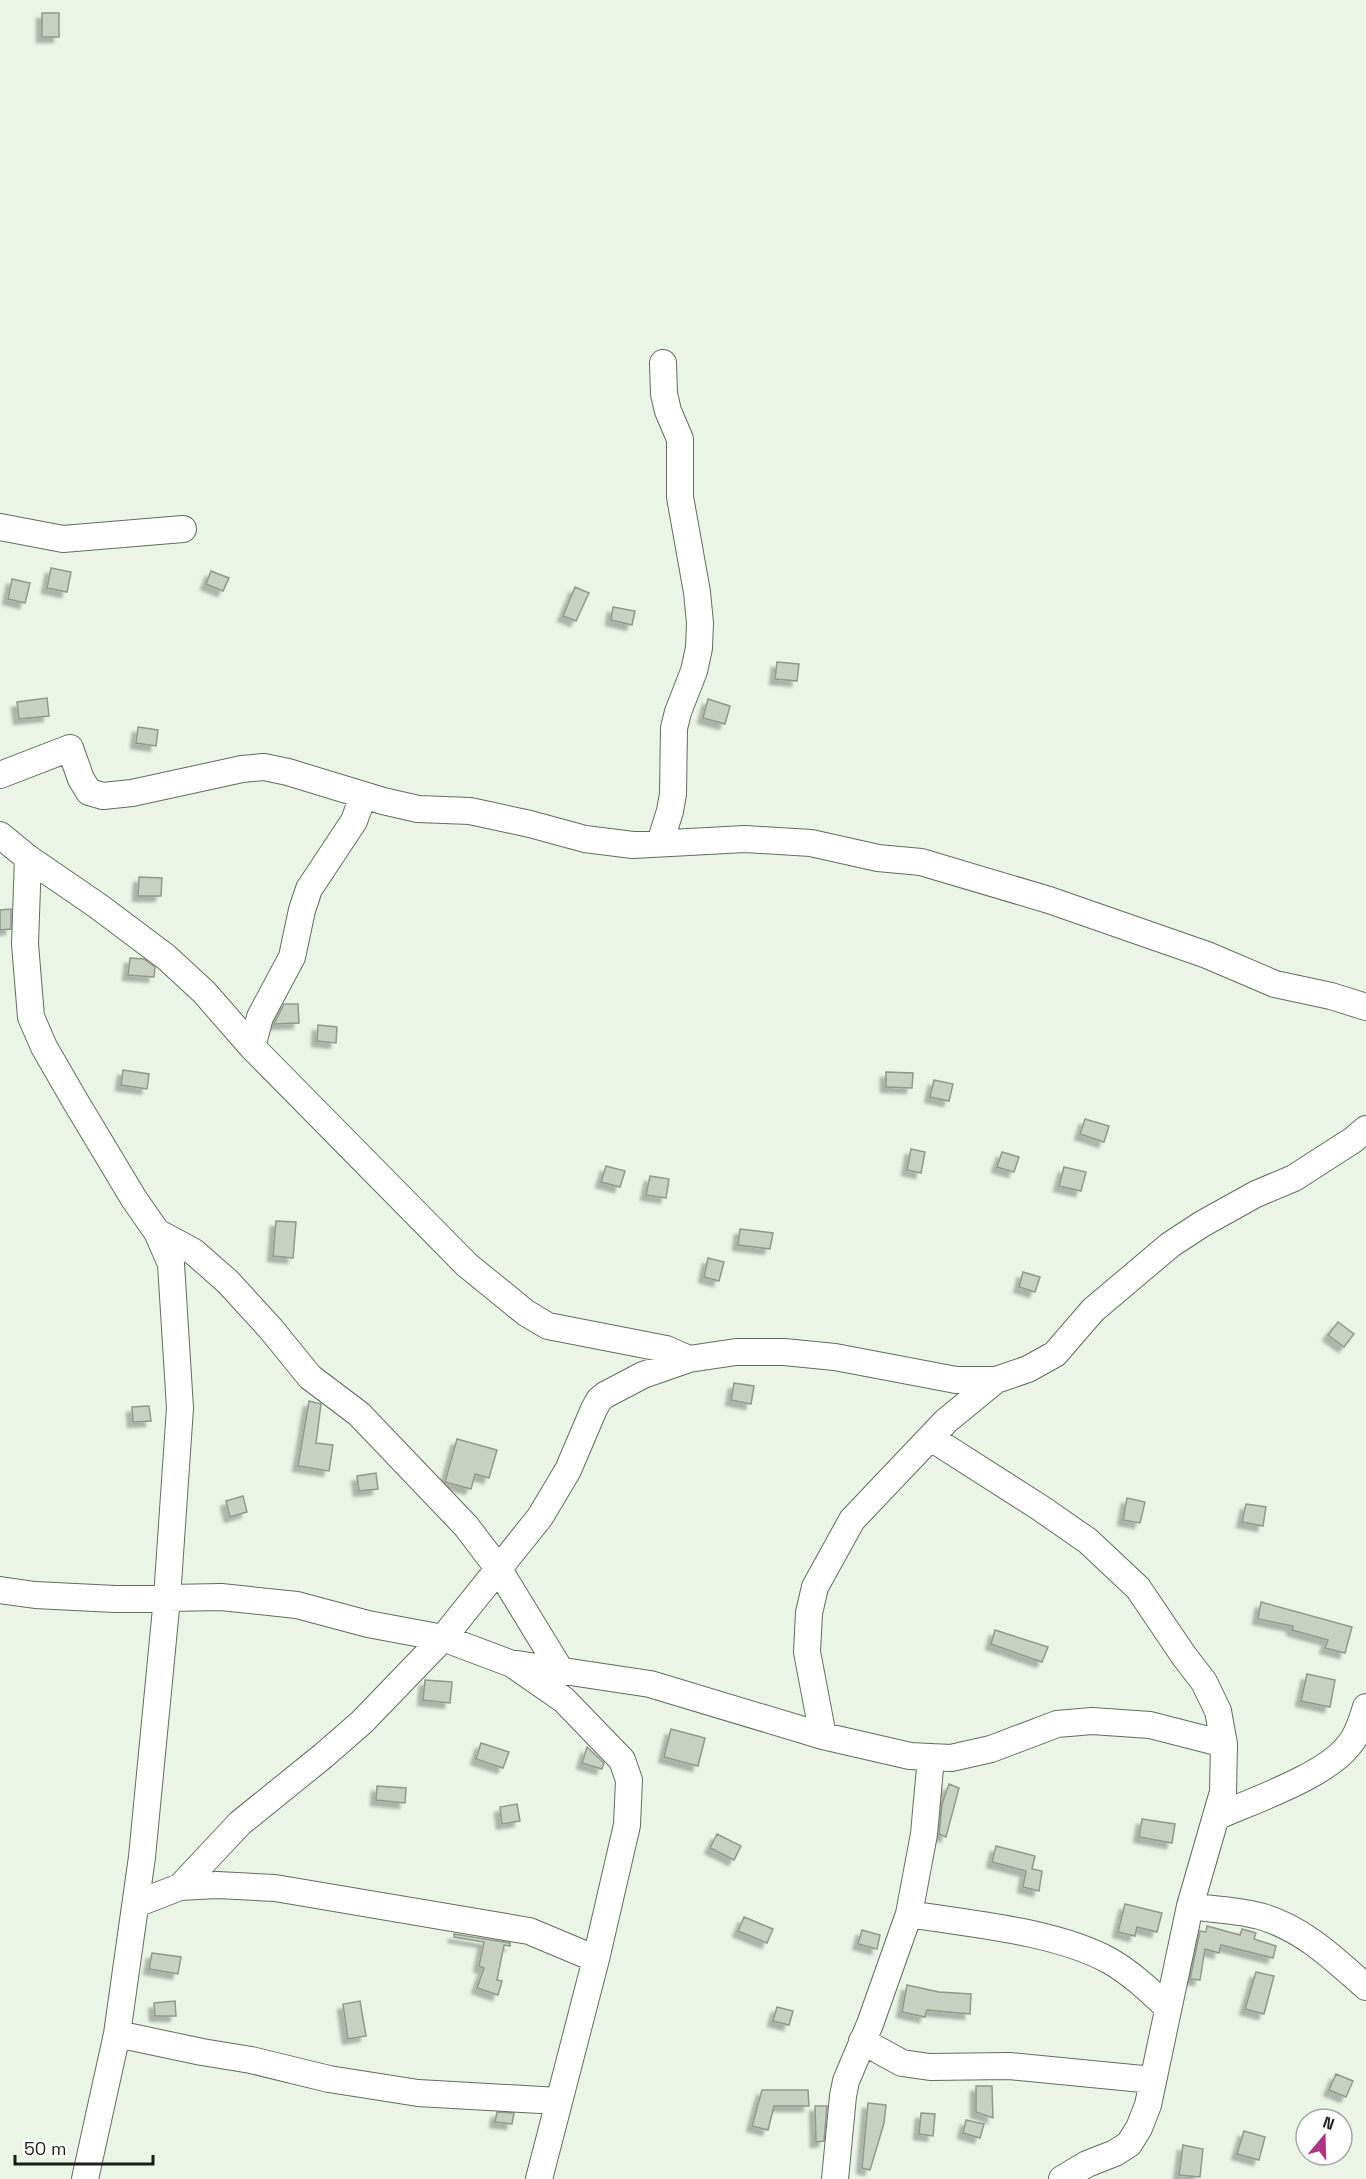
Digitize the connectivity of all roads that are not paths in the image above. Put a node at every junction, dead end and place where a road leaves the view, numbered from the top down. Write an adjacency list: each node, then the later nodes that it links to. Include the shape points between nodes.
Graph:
1 (663, 363): 7 (street, via 664,394 680,439 680,497 700,623 694,671 674,728 673,794)
2 (0, 527): 3 (street, via 63,539)
3 (183, 529)
4 (0, 775): 5 (street, via 70,748 89,792 103,796 264,767)
5 (363, 796): 7 (street, via 417,809 470,811 585,839 633,845); 10 (street, via 354,821 309,889 292,957 267,1001)
6 (0, 835): 8 (street)
7 (660, 843): 9 (street, via 745,839 811,843 878,858 921,862 1060,904 1207,955 1275,984)
8 (28, 858): 10 (street, via 166,957 204,992); 12 (street, via 25,944 31,1017 74,1099)
9 (1366, 1007)
10 (252, 1047): 13 (street, via 467,1265 526,1313 548,1326 666,1348)
11 (1366, 1129): 14 (street, via 1294,1178 1256,1194 1170,1245 1093,1310 1055,1354)
12 (157, 1232): 16 (street, via 194,1252 228,1282 310,1377 358,1414 466,1526); 18 (street, via 171,1264 180,1408)
13 (689, 1359): 14 (street, via 736,1352 784,1352 835,1357 956,1380); 16 (street, via 643,1375 599,1400 540,1517)
14 (996, 1380): 15 (street)
15 (931, 1438): 23 (street, via 852,1520 815,1587 807,1652); 24 (street, via 1089,1541 1138,1588 1204,1682 1218,1711)
16 (498, 1568): 19 (street); 21 (street)
17 (0, 1590): 18 (street, via 114,1599)
18 (167, 1598): 19 (street, via 221,1597 297,1605); 28 (street)
19 (443, 1638): 20 (street); 27 (street, via 362,1722 240,1823)
20 (512, 1664): 21 (street); 31 (street, via 564,1700 622,1760 629,1780 627,1825)
21 (561, 1671): 23 (street, via 650,1684)
22 (1366, 1707): 26 (street, via 1351,1743 1338,1758)
23 (824, 1736): 25 (street, via 910,1756)
24 (1224, 1744): 25 (street, via 1150,1725 1092,1721 1057,1724 991,1749 951,1758); 26 (street, via 1223,1792)
25 (931, 1757): 30 (street, via 924,1834)
26 (1216, 1817): 29 (street)
27 (180, 1887): 28 (street); 31 (street, via 275,1888 481,1922 529,1932)
28 (136, 1904): 34 (street)
29 (1190, 1906): 32 (street, via 1262,1916 1290,1927 1313,1941); 33 (street)
30 (909, 1914): 33 (street, via 1011,1930 1079,1946 1111,1962); 35 (street)
31 (596, 1959): 37 (street)
32 (1366, 1987)
33 (1167, 2007): 36 (street)
34 (117, 2034): 37 (street, via 329,2079 418,2093); 38 (street)
35 (862, 2041): 36 (street, via 902,2062 930,2067 1010,2066); 40 (street, via 843,2096)
36 (1153, 2080): 41 (street, via 1148,2105 1129,2144)
37 (559, 2101): 39 (street)
38 (85, 2179)
39 (539, 2179)
40 (835, 2179)
41 (1062, 2179)

